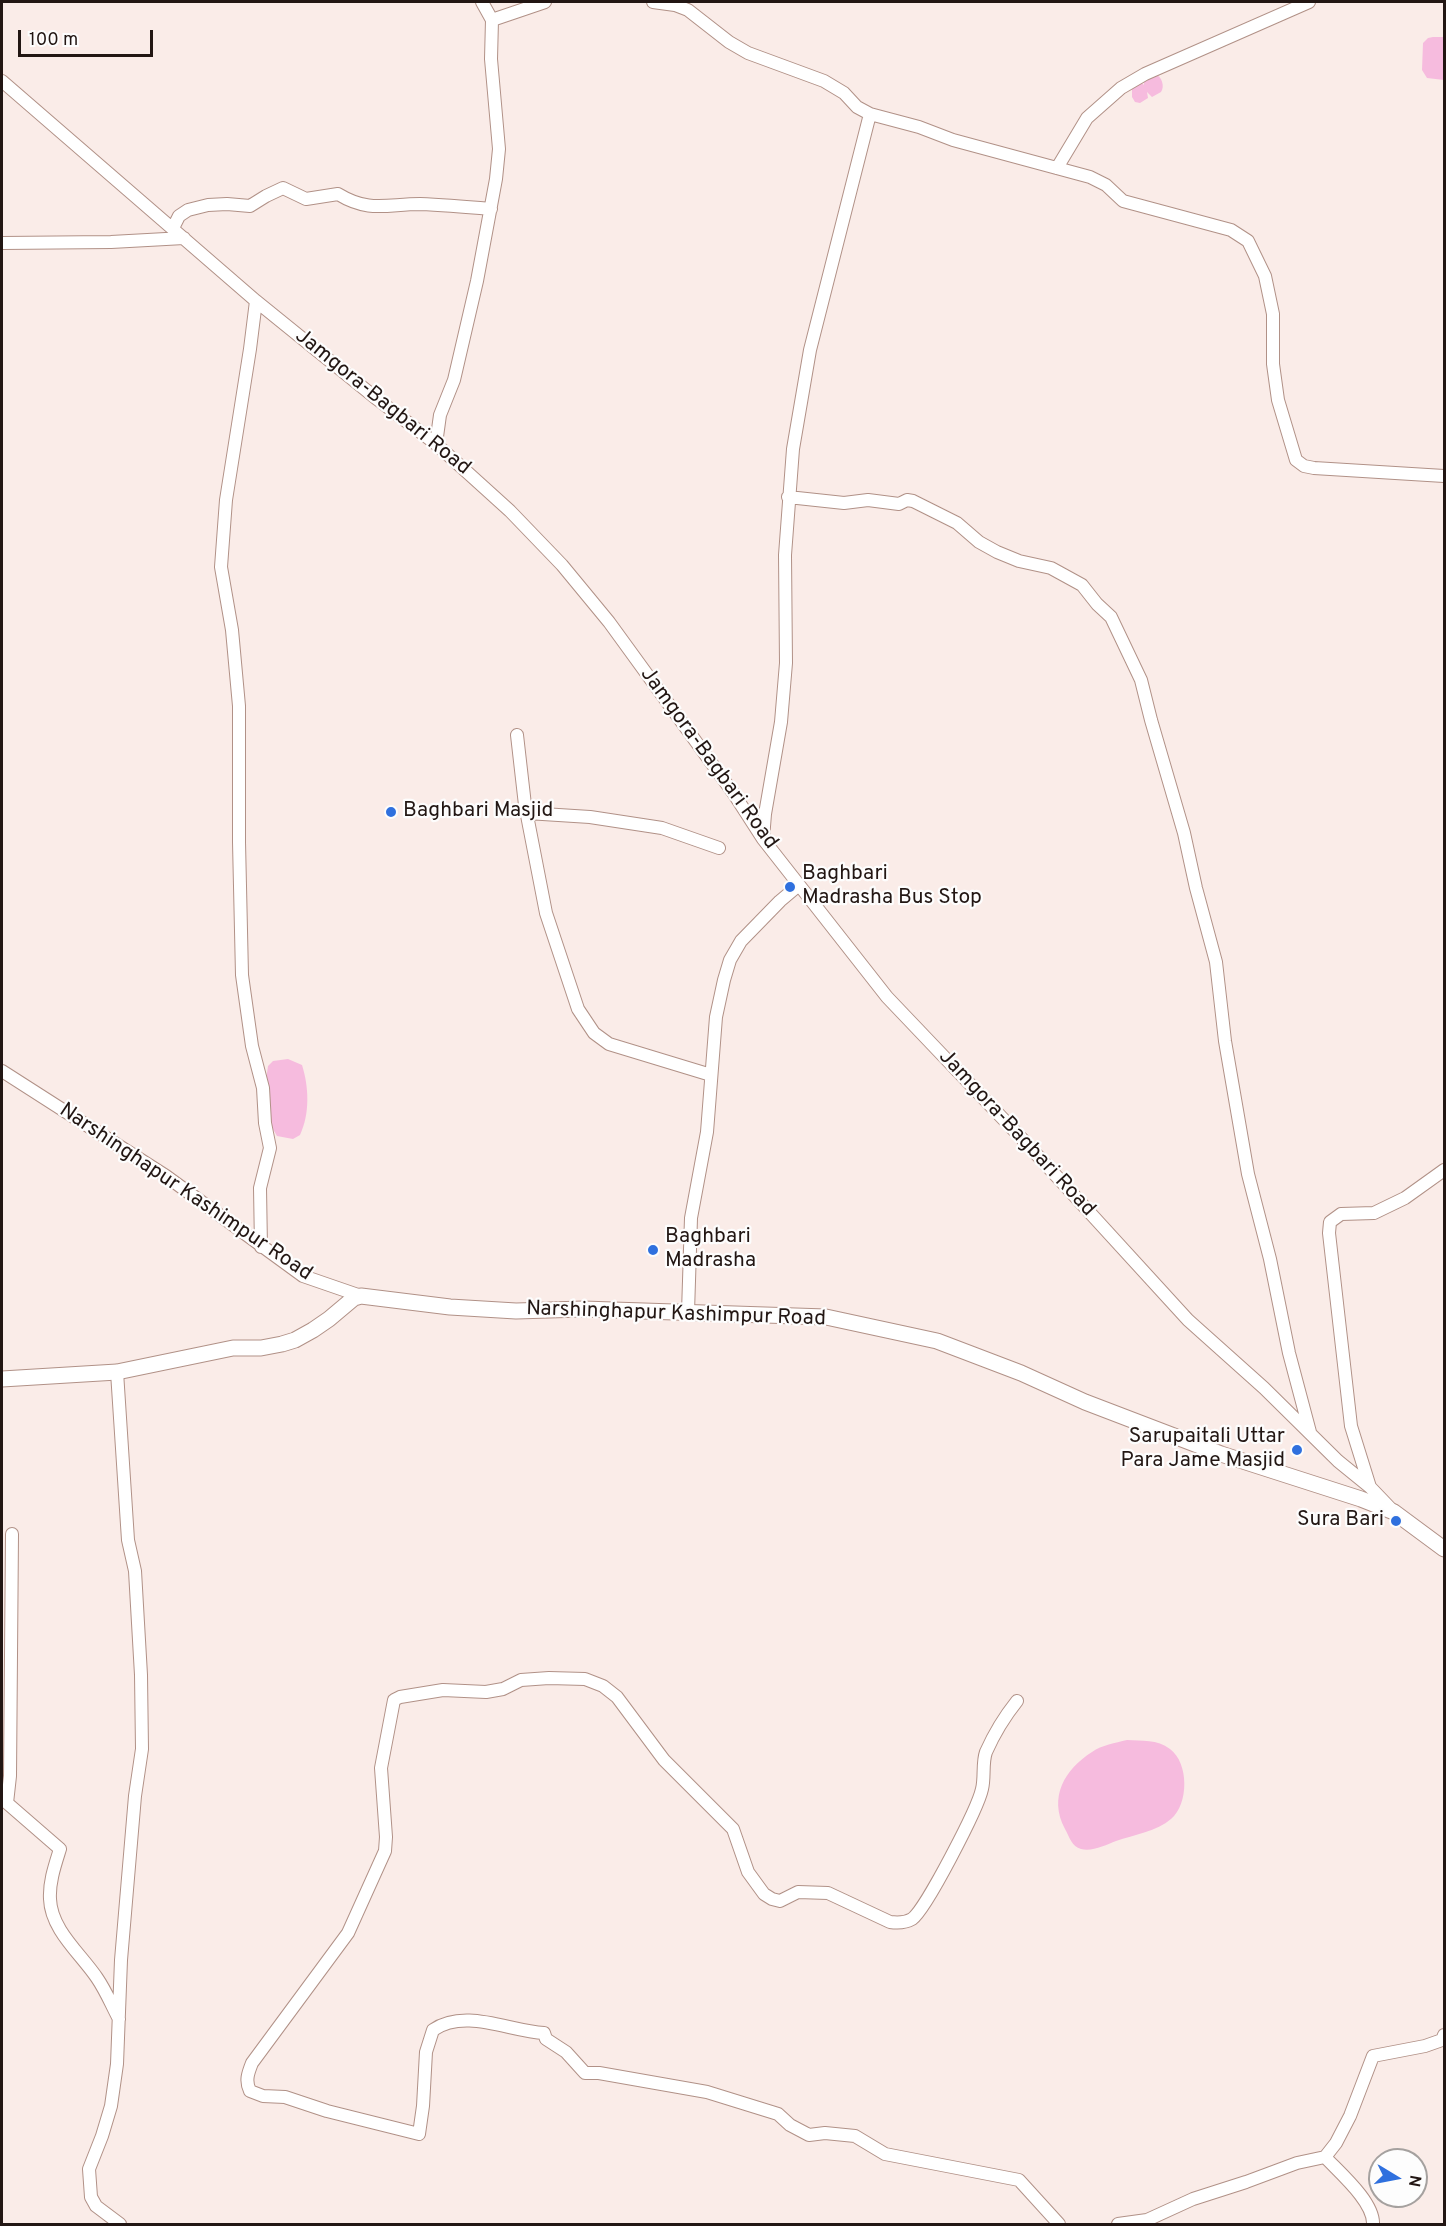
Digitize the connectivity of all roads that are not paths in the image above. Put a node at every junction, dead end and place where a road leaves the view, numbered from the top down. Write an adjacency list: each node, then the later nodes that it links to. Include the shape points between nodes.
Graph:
1 (482, 2): 6 (street)
2 (545, 2): 6 (street)
3 (653, 2): 5 (street)
4 (1309, 2): 9 (street, via 1121,88 1087,118)
5 (690, 6): 8 (street, via 729,42 835,86)
6 (492, 20): 10 (street, via 491,59 499,149)
7 (2, 81): 11 (street, Jamgora-Bagbari Road)
8 (870, 114): 9 (street); 17 (street, via 810,350)
9 (1057, 168): 16 (street, via 1106,185 1123,201 1231,230 1248,241 1265,276 1273,314 1278,400 1296,460 1314,468)
10 (491, 209): 11 (street, via 418,204 376,207 353,203 338,194 306,199 283,188 250,206 208,205 188,210 179,216); 15 (street)
11 (173, 228): 12 (street, Jamgora-Bagbari Road)
12 (184, 238): 13 (street); 14 (street, Jamgora-Bagbari Road)
13 (2, 243)
14 (256, 301): 15 (street, Jamgora-Bagbari Road); 26 (street, via 226,500 221,567 239,706 242,975 270,1148 260,1188)
15 (436, 444): 20 (street, Jamgora-Bagbari Road, via 510,511 569,573 616,631)
16 (1444, 476)
17 (788, 497): 20 (street, via 786,663); 31 (street, via 844,503 913,501 957,523 997,552 1051,568 1082,585 1111,617 1142,680 1216,962 1248,1174)
18 (518, 735): 19 (street)
19 (527, 813): 21 (street, via 653,826); 24 (street, via 546,913 587,1025 609,1044)
20 (764, 838): 22 (street, Jamgora-Bagbari Road)
21 (719, 848)
22 (799, 885): 24 (street, via 748,933 730,960 716,1017); 31 (street, Jamgora-Bagbari Road, via 887,997 1188,1320)
23 (2, 1071): 26 (street, Narshinghapur Kashimpur Road, via 166,1176)
24 (711, 1075): 28 (street, via 707,1132 691,1218)
25 (1444, 1170): 32 (street, via 1405,1198 1374,1213 1341,1214 1330,1222 1351,1426)
26 (261, 1247): 27 (street, Narshinghapur Kashimpur Road, via 303,1276)
27 (361, 1296): 28 (main road, Narshinghapur Kashimpur Road, via 516,1311); 29 (main road, via 295,1340 261,1348 232,1348)
28 (688, 1312): 33 (main road, Narshinghapur Kashimpur Road, via 826,1317 937,1341 1221,1454)
29 (117, 1372): 30 (main road); 37 (street, via 128,1539 135,1571 142,1721)
30 (2, 1379)
31 (1310, 1433): 32 (street, Jamgora-Bagbari Road)
32 (1370, 1487): 33 (street, Jamgora-Bagbari Road)
33 (1394, 1512): 35 (main road, Narshinghapur Kashimpur Road)
34 (12, 1534): 37 (street, via 7,1803 60,1849 51,1880 52,1911 99,1980)
35 (1444, 1549)
36 (1017, 1701): 41 (street, via 985,1755 982,1789 967,1828 930,1897 912,1919 898,1923 828,1893 798,1892 780,1901 764,1894 748,1872 733,1829 664,1760 616,1697 603,1686 585,1679 549,1677 520,1680 486,1692 443,1690 400,1697 394,1700 381,1768 385,1851 348,1933 252,2064 247,2085 250,2091 263,2096 285,2097 419,2134 426,2052 433,2030 464,2020 544,2033 585,2073 707,2092 778,2114 809,2135 855,2136 885,2154 1019,2180)
37 (119, 2020): 40 (street, via 111,2106 89,2169 91,2198)
38 (1444, 2035): 39 (street, via 1442,2040 1425,2046 1373,2056 1350,2116)
39 (1325, 2157): 42 (street, via 1193,2199 1147,2220); 43 (street, via 1367,2204)
40 (120, 2224)
41 (1059, 2224)
42 (1118, 2224)
43 (1373, 2224)

